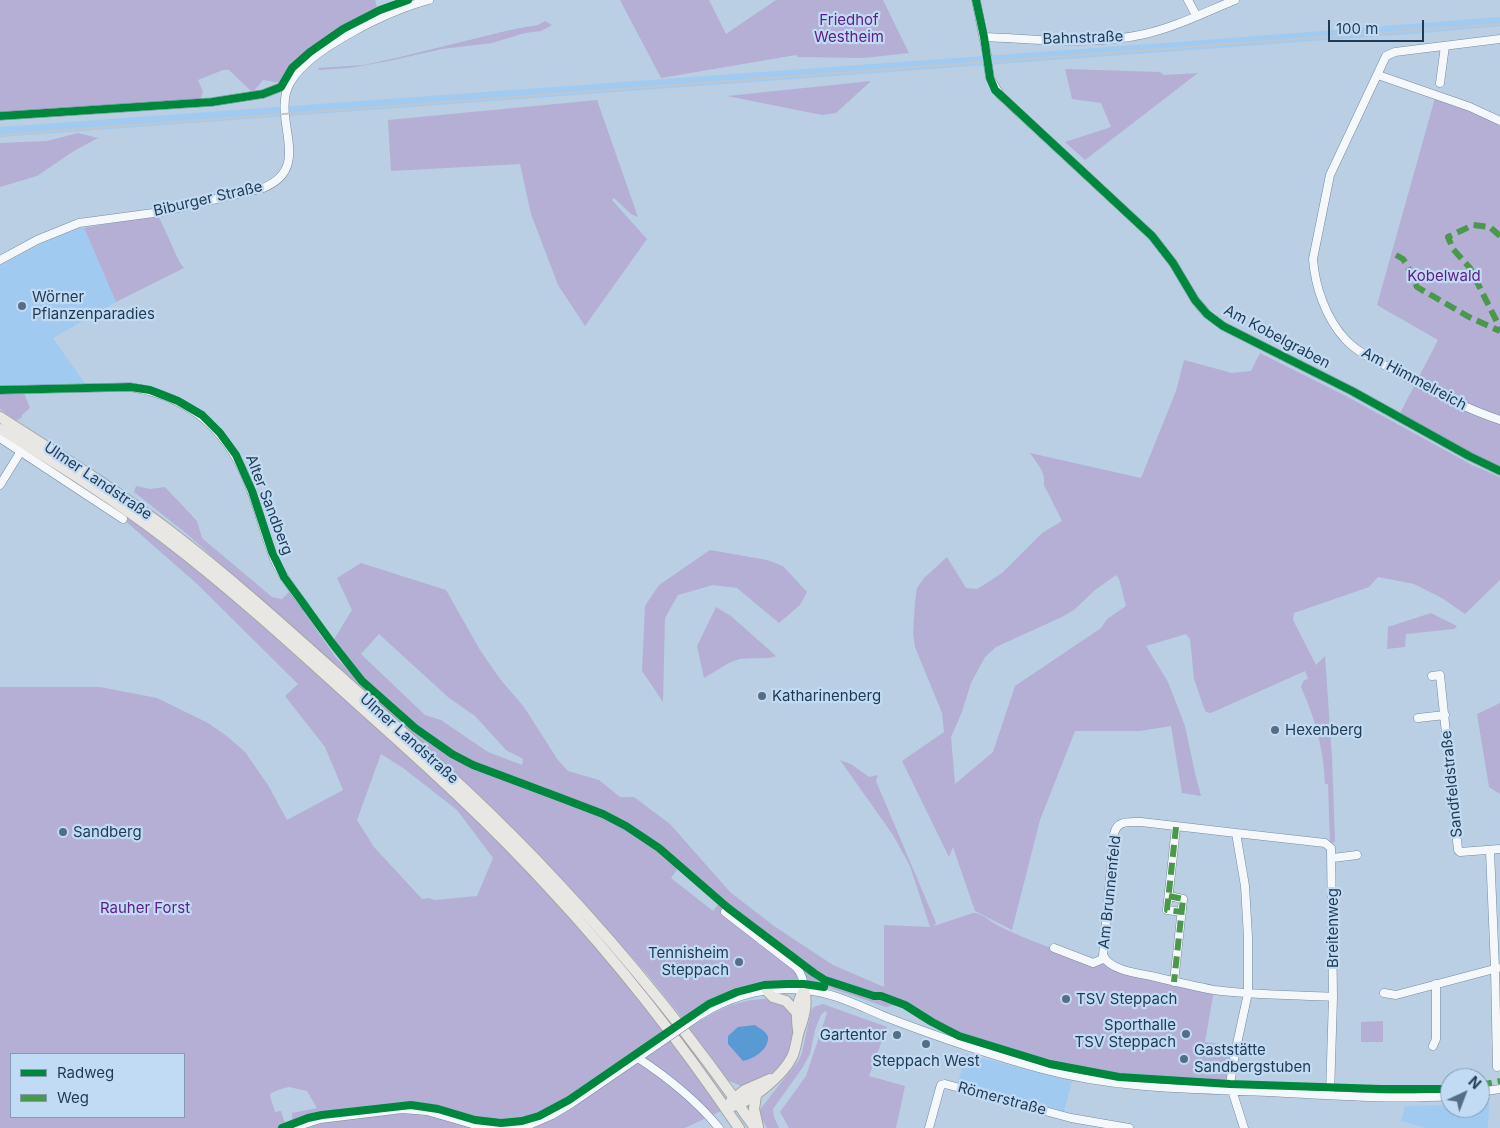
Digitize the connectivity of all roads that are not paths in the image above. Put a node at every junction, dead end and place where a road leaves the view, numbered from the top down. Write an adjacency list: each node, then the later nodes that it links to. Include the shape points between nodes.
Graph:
1 (429, 0): 13 (street, via 359,28 310,60)
2 (976, 0): 6 (street)
3 (1188, 0): 5 (street)
4 (1235, 0): 5 (street, Bahnstraße)
5 (1196, 15): 6 (street, Bahnstraße, via 1146,33 1104,40)
6 (984, 37): 9 (street)
7 (1500, 39): 8 (street, Am Himmelreich)
8 (1445, 46): 11 (street, Am Himmelreich, via 1391,53 1385,58); 12 (street)
9 (987, 55)
10 (988, 65): 23 (street, Am Kobelgraben, via 990,78 1000,95 1152,236 1195,300 1214,320)
11 (1378, 75): 15 (street, via 1470,107); 19 (street, Am Himmelreich, via 1329,178 1313,253 1319,291 1337,328 1358,350 1449,400)
12 (1440, 83)
13 (289, 84): 14 (street, via 263,94 212,102); 16 (street, Biburger Straße, via 285,102 289,161 286,172 278,181 263,188 161,212 79,223)
14 (0, 116)
15 (1500, 121)
16 (0, 260)
17 (0, 390): 26 (street, Alter Sandberg, via 130,387 150,390 178,401 202,416 236,455 277,565)
18 (0, 418): 60 (main road, Ulmer Landstraße, via 110,488 178,537 460,785 545,869 608,938 682,1027)
19 (1500, 420)
20 (0, 429): 61 (main road, Ulmer Landstraße, via 104,495 167,540 330,679 454,792 521,857 595,938 679,1042)
21 (0, 438): 22 (street)
22 (21, 451): 24 (street); 25 (street)
23 (1500, 470)
24 (0, 485)
25 (123, 519)
26 (305, 606)
27 (1432, 676): 28 (street, Sandfeldstraße, via 1440,675)
28 (1445, 714): 29 (street, Sandfeldstraße); 34 (street, Sandfeldstraße, via 1458,850)
29 (1418, 718)
30 (1176, 827): 31 (street, Am Brunnenfeld); 37 (street); 41 (street, Am Brunnenfeld, via 1127,822 1115,829)
31 (1236, 834): 32 (street, Am Brunnenfeld, via 1326,843); 47 (street, via 1245,886)
32 (1331, 848): 36 (street, Breitenweg)
33 (1500, 849): 34 (street)
34 (1490, 850): 42 (street)
35 (1356, 855): 36 (street)
36 (1333, 858): 49 (street, Breitenweg)
37 (1169, 896): 39 (street, via 1183,898); 39 (street, via 1167,910)
38 (728, 908): 45 (street, via 725,912 796,967)
39 (1182, 912): 43 (street)
40 (1054, 948): 41 (street, Am Brunnenfeld, via 1093,963)
41 (1105, 958): 43 (street, Am Brunnenfeld, via 1111,965)
42 (1498, 968): 44 (street); 54 (street)
43 (1174, 982): 47 (street, Am Brunnenfeld)
44 (1436, 984): 48 (street, via 1396,995); 52 (street, via 1436,1039)
45 (804, 987): 46 (street); 50 (main road); 51 (main road, via 807,999); 56 (street, via 930,1034 1074,1077 1134,1086)
46 (767, 991): 50 (main road, via 786,1001); 53 (street, bridge, via 732,999 700,1015)
47 (1248, 993): 49 (street); 56 (street, via 1234,1053 1230,1084)
48 (1384, 993)
49 (1333, 997): 58 (street, Breitenweg)
50 (796, 1012): 51 (main road)
51 (798, 1034): 55 (main road, via 792,1059)
52 (1433, 1046)
53 (638, 1058): 62 (street, via 572,1103 531,1124 488,1126 427,1111 402,1109 320,1119); 63 (street, via 665,1076)
54 (1497, 1067)
55 (776, 1076): 57 (main road); 60 (main road, via 745,1090)
56 (1233, 1091): 58 (street); 68 (street)
57 (756, 1095): 60 (main road); 65 (main road, via 754,1117)
58 (1330, 1095): 59 (street)
59 (1440, 1096)
60 (736, 1101): 61 (main road); 65 (main road, Ulmer Landstraße)
61 (725, 1108): 64 (main road, Ulmer Landstraße)
62 (292, 1128)
63 (719, 1128)
64 (739, 1128)
65 (757, 1128)
66 (929, 1128): 67 (street, Römerstraße, via 938,1093 945,1084 1071,1118)
67 (1129, 1128)
68 (1244, 1128)

